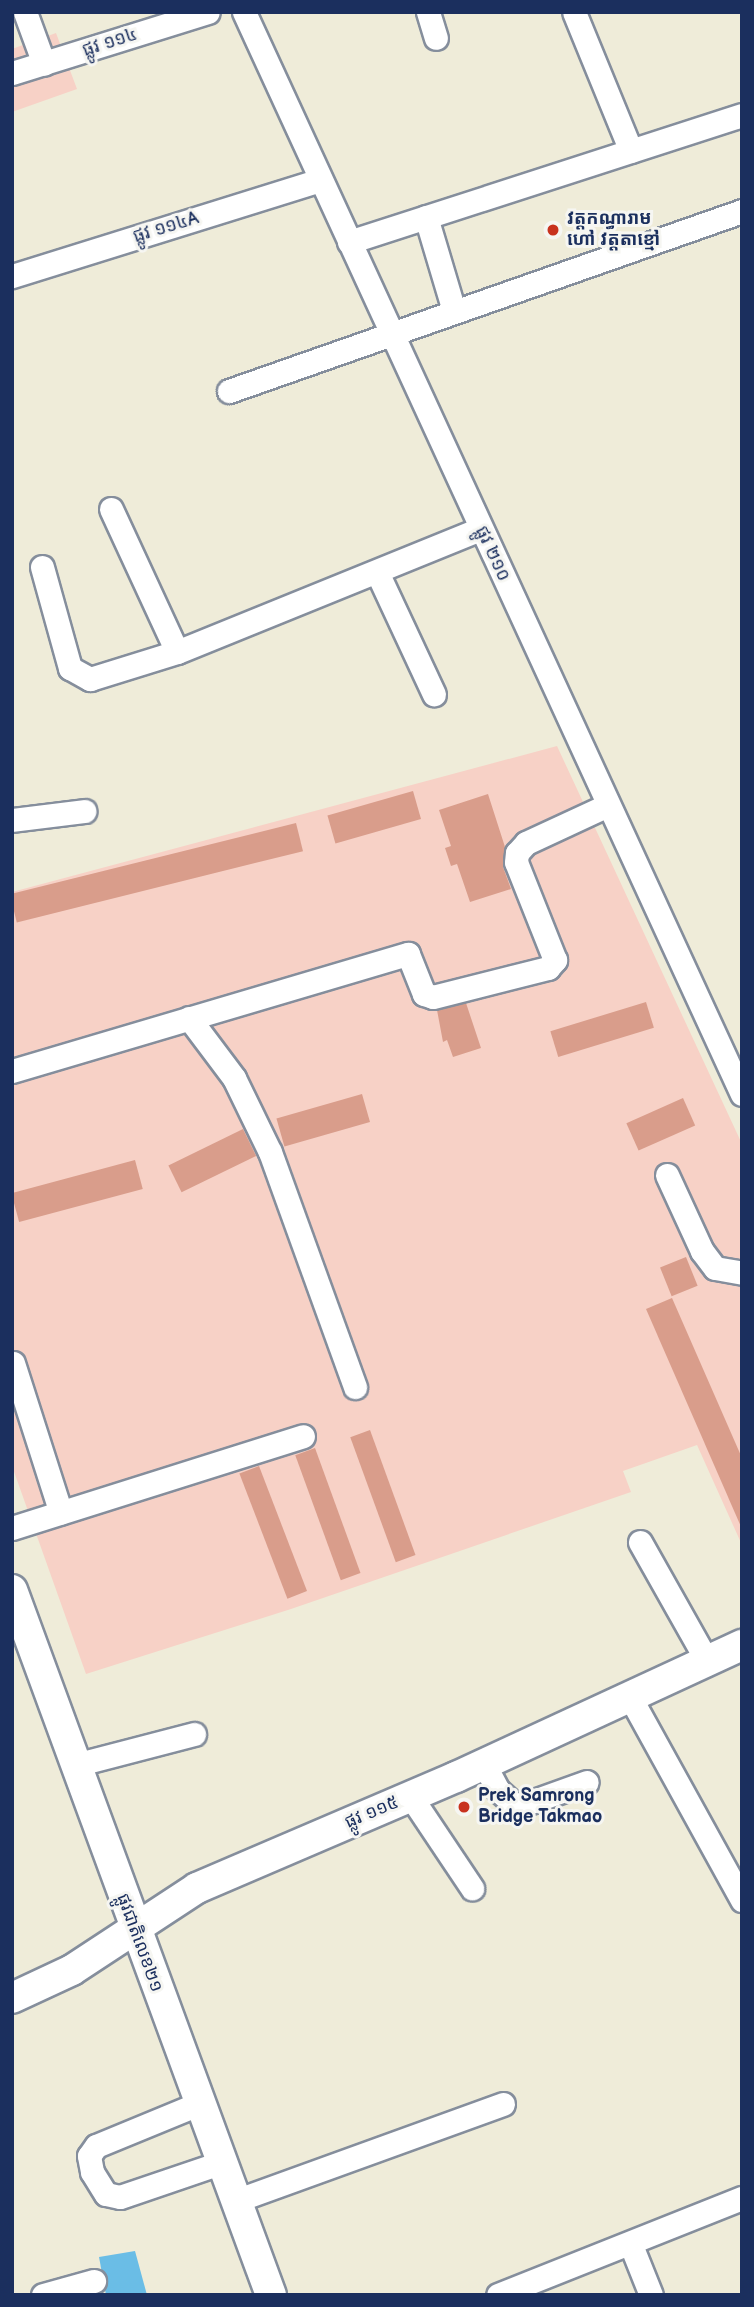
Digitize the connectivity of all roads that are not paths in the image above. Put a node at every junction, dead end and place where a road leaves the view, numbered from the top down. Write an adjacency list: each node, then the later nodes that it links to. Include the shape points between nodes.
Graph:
1 (25, 12): 7 (street)
2 (208, 12): 7 (street, ផ្លូវ ១១៤)
3 (244, 12): 11 (street, ផ្លូវ ២១០)
4 (428, 12): 6 (street)
5 (574, 12): 10 (street)
6 (436, 38)
7 (44, 64): 8 (street, ផ្លូវ ១១៤)
8 (12, 73)
9 (742, 115): 10 (street)
10 (631, 151): 13 (street)
11 (320, 180): 14 (street, ផ្លូវ ២១០); 15 (street, ផ្លូវ ១១៤A)
12 (742, 211): 16 (street)
13 (426, 217): 14 (street); 16 (street)
14 (349, 242): 17 (street, ផ្លូវ ២១០)
15 (12, 276)
16 (454, 311): 17 (street)
17 (391, 334): 18 (street); 20 (street, ផ្លូវ ២១០)
18 (229, 391)
19 (111, 509): 23 (street)
20 (480, 529): 22 (street); 25 (street, ផ្លូវ ២១០)
21 (42, 567): 23 (street, via 70,668 79,677 90,679)
22 (377, 572): 23 (street); 24 (street)
23 (177, 652)
24 (433, 694)
25 (608, 805): 28 (street, via 526,843 517,853 555,960 548,968 427,997 408,954); 30 (street, ផ្លូវ ២១០)
26 (85, 811): 27 (street)
27 (12, 820)
28 (189, 1018): 29 (street); 34 (street, via 234,1078 270,1152)
29 (12, 1071)
30 (742, 1094)
31 (667, 1175): 32 (street, via 702,1251 715,1268)
32 (742, 1273)
33 (13, 1363): 36 (street)
34 (355, 1387)
35 (303, 1436): 36 (street)
36 (61, 1513): 37 (street)
37 (12, 1528)
38 (640, 1542): 41 (street)
39 (12, 1590): 45 (main road, ផ្លូវជាតិលេខ២១)
40 (742, 1645): 41 (main road, ផ្លូវ ១១៥)
41 (706, 1661): 42 (main road, ផ្លូវ ១១៥)
42 (630, 1697): 44 (main road, ផ្លូវ ១១៥); 49 (street)
43 (194, 1734): 45 (street)
44 (484, 1764): 46 (street, via 498,1790 517,1807); 47 (main road, ផ្លូវ ១១៥)
45 (75, 1765): 50 (main road, ផ្លូវជាតិលេខ២១)
46 (587, 1782)
47 (411, 1797): 48 (street); 50 (main road, ផ្លូវ ១១៥, via 197,1888)
48 (472, 1888)
49 (742, 1900)
50 (134, 1930): 51 (main road, ផ្លូវ ១១៥, via 72,1970); 52 (main road, ផ្លូវជាតិលេខ២១)
51 (12, 1998)
52 (198, 2104): 54 (main road, ផ្លូវជាតិលេខ២១); 54 (street, via 96,2146 89,2156 92,2172 106,2194 120,2197)
53 (503, 2104): 56 (street)
54 (220, 2163): 56 (main road, ផ្លូវជាតិលេខ២១)
55 (742, 2198): 57 (street)
56 (235, 2201): 60 (main road, ផ្លូវជាតិលេខ២១)
57 (631, 2245): 61 (street); 62 (street)
58 (94, 2281): 59 (street)
59 (43, 2295)
60 (271, 2295)
61 (498, 2295)
62 (650, 2295)

